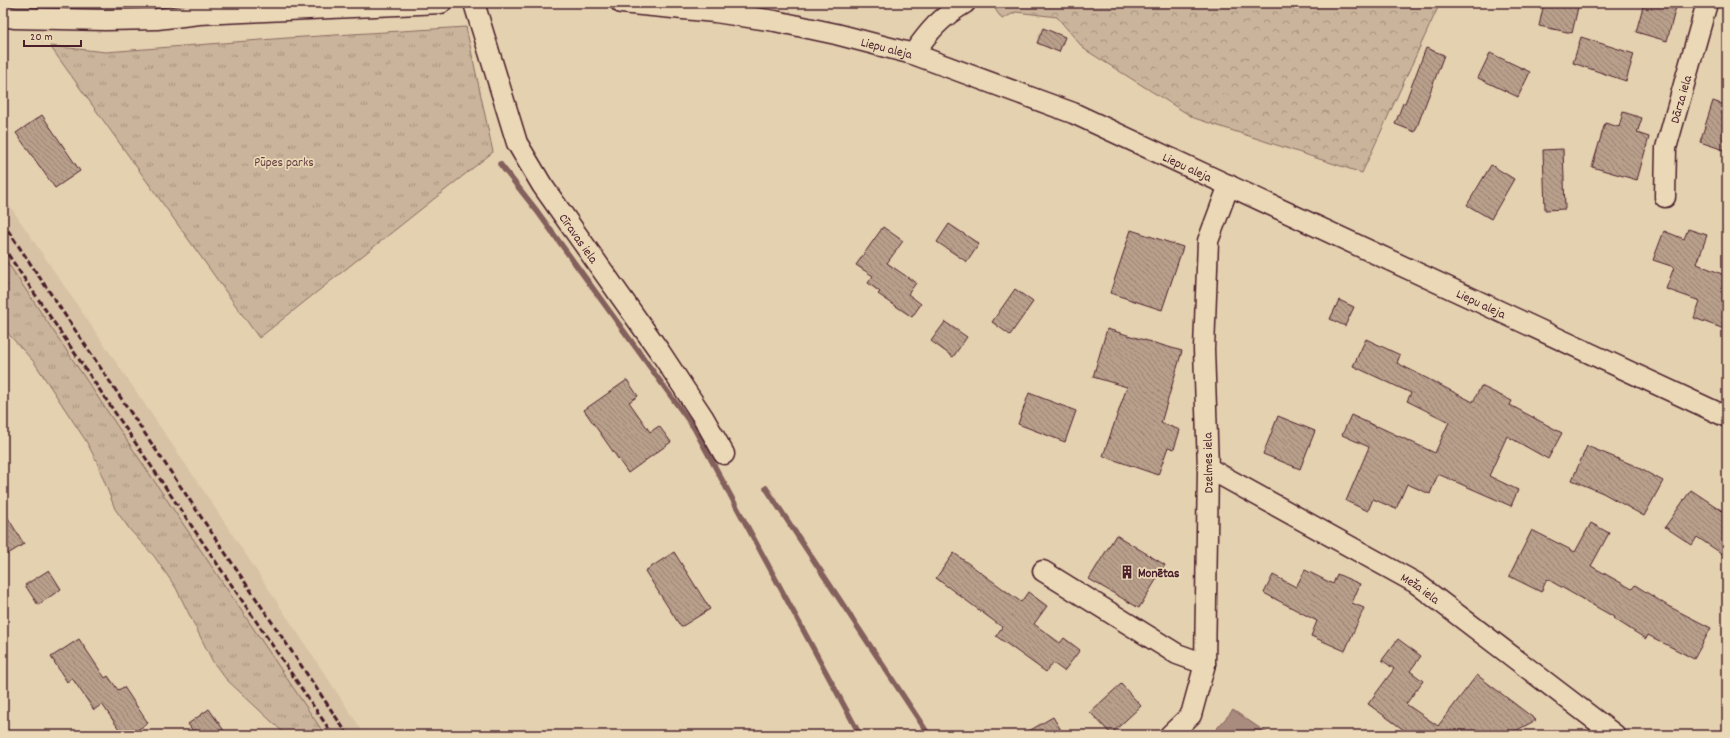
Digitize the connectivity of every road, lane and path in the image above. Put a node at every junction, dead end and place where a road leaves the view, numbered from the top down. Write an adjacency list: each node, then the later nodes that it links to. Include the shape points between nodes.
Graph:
1 (441, 3): 6 (street)
2 (474, 3): 12 (street, Cīravas iela, via 517,143 542,185 703,416)
3 (621, 3): 8 (street, Liepu aleja, via 775,21)
4 (965, 3): 8 (street, via 938,22)
5 (1707, 3): 10 (street, Dārza iela, via 1666,148)
6 (198, 9): 7 (street, via 157,19 105,20)
7 (3, 16)
8 (913, 54): 9 (street, Liepu aleja, via 1073,113)
9 (1229, 185): 11 (street, Liepu aleja); 13 (street, Dzelmes iela, via 1208,241 1204,349)
10 (1665, 198)
11 (1727, 417)
12 (724, 454)
13 (1208, 468): 15 (street, Dzelmes iela); 17 (street, Meža iela, via 1416,583)
14 (1043, 571): 15 (street, via 1177,654)
15 (1205, 664): 16 (street, Dzelmes iela, via 1191,715)
16 (1170, 735)
17 (1615, 735)

